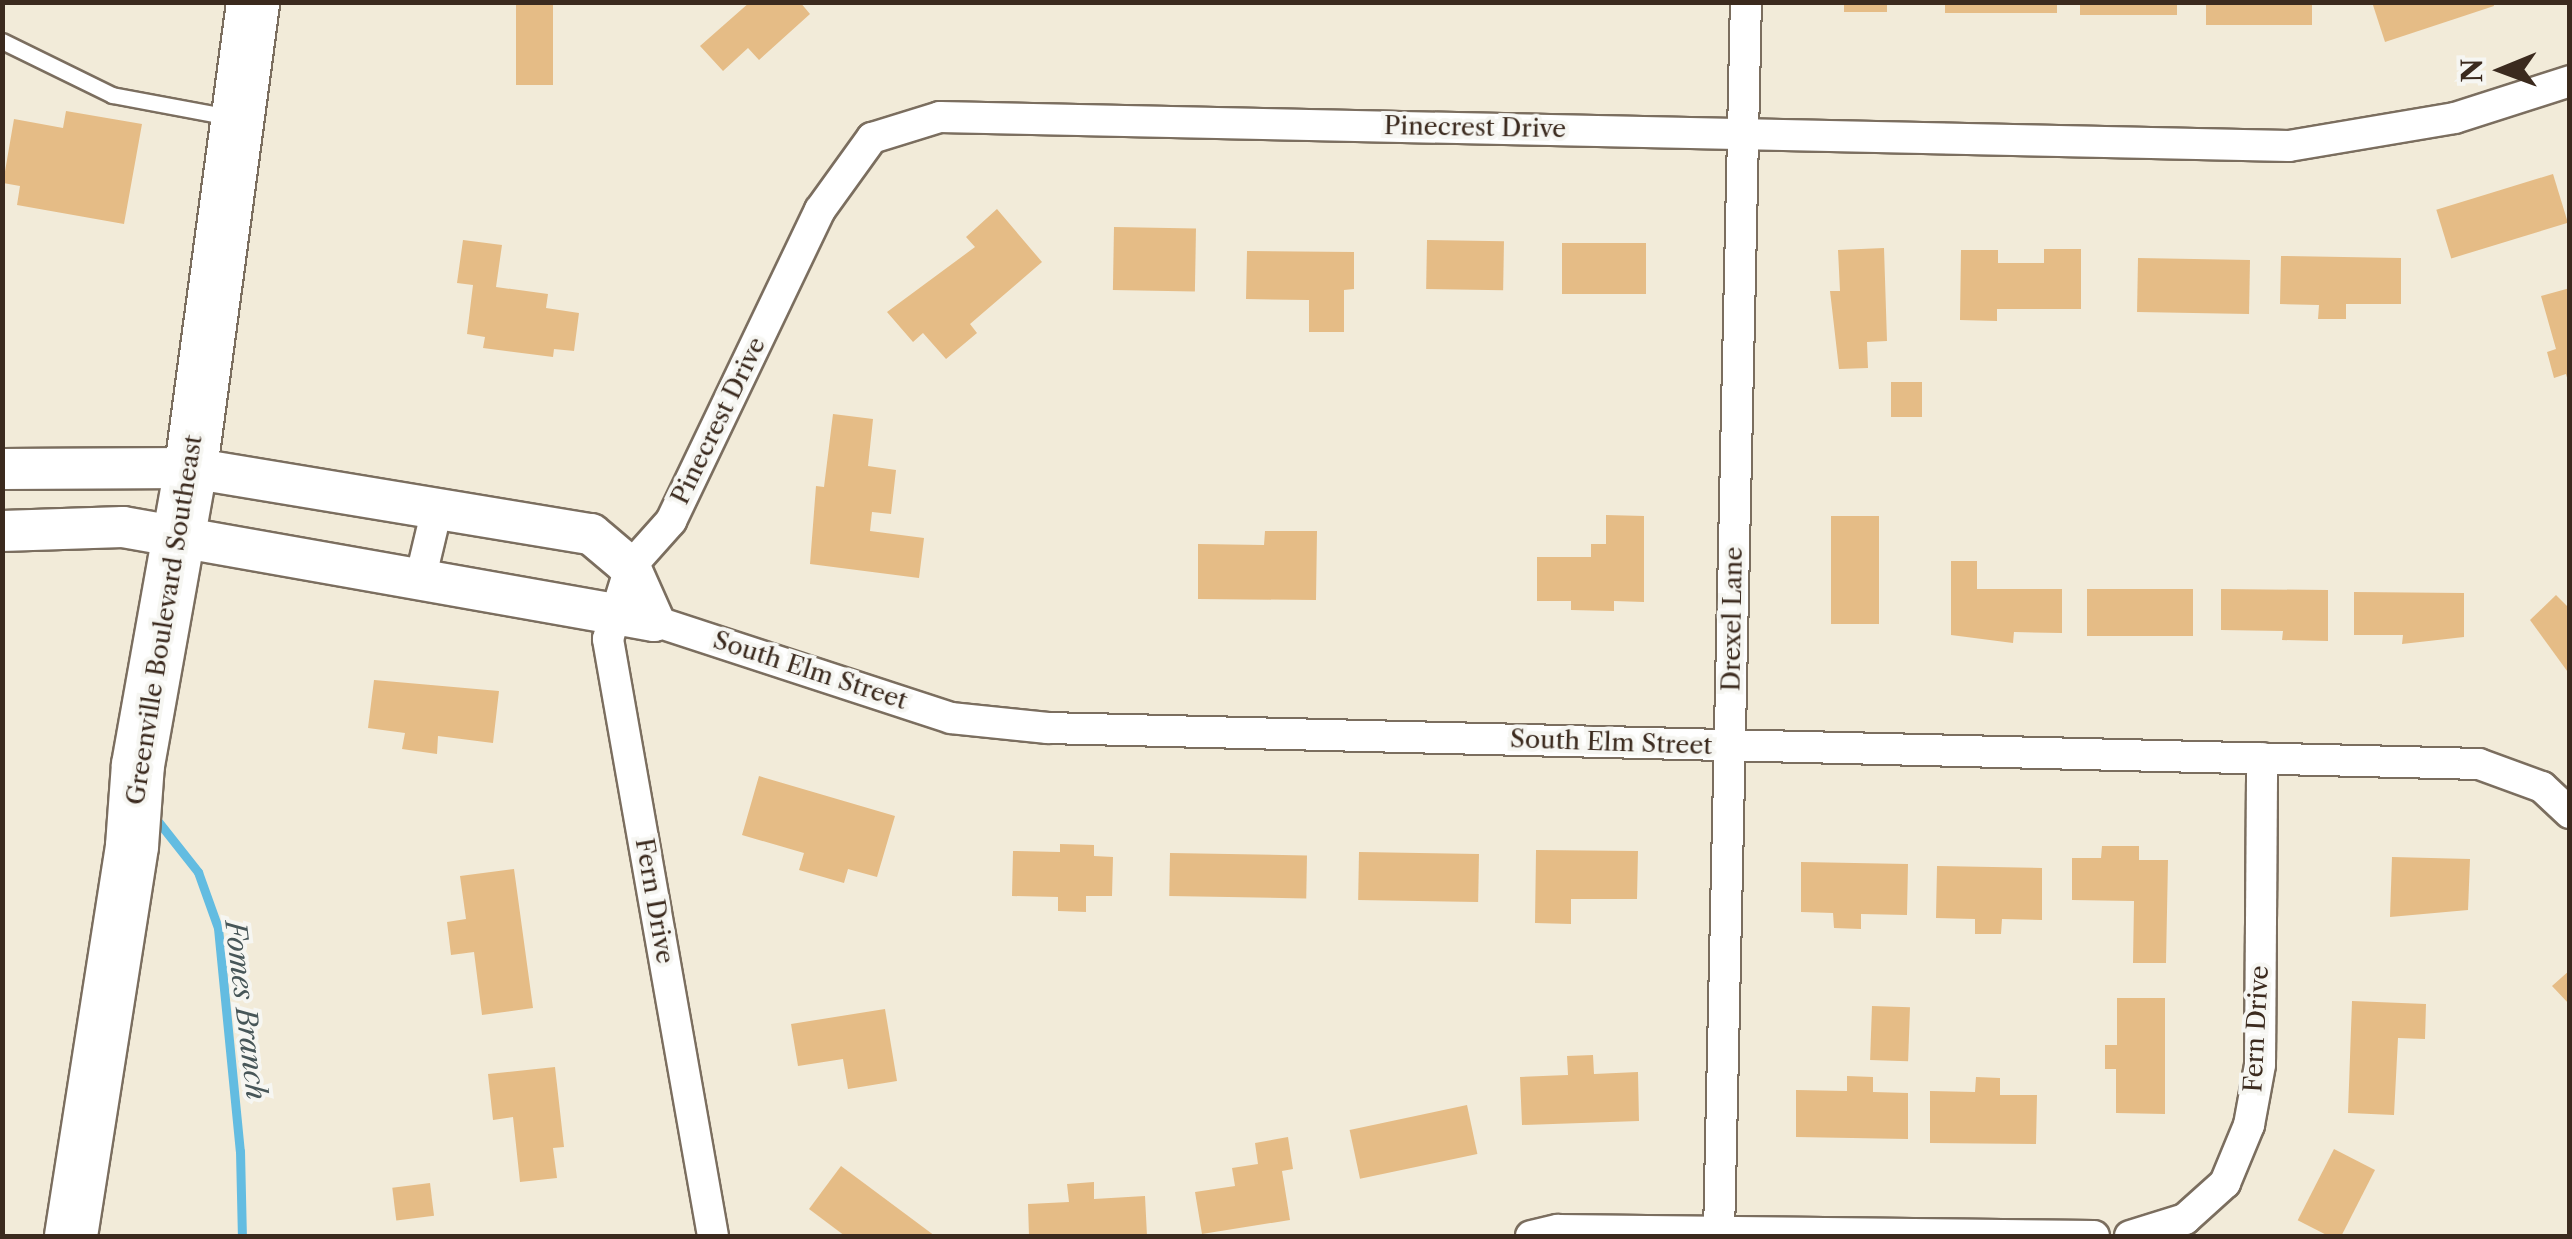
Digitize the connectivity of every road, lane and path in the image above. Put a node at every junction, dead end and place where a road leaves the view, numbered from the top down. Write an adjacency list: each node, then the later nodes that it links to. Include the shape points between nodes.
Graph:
1 (253, 2): 5 (highway, Greenville Boulevard Southeast)
2 (1746, 2): 6 (street, Drexel Lane)
3 (2, 42): 5 (lane, via 112,95)
4 (2570, 82): 6 (street, Pinecrest Drive, via 2455,118 2290,146)
5 (237, 118): 7 (highway, Greenville Boulevard Southeast)
6 (1744, 134): 12 (street, Pinecrest Drive, via 940,117 872,138 820,210 671,521); 16 (street, Drexel Lane)
7 (190, 468): 8 (street); 9 (street); 11 (highway, Greenville Boulevard Southeast)
8 (2, 469)
9 (437, 509): 12 (street, via 591,534); 13 (street)
10 (2, 531): 11 (street, South Elm Street, via 123,527)
11 (178, 535): 13 (street, South Elm Street); 20 (highway, Greenville Boulevard Southeast)
12 (630, 567): 14 (street, Fern Drive); 15 (street)
13 (421, 576): 14 (street, South Elm Street)
14 (612, 615): 15 (street, South Elm Street); 21 (street, Fern Drive, via 608,639)
15 (654, 621): 16 (street, South Elm Street, via 950,718 1046,728)
16 (1731, 746): 17 (street, South Elm Street); 19 (street, Drexel Lane)
17 (2262, 758): 18 (street, South Elm Street, via 2479,764 2542,787); 24 (street, Fern Drive, via 2260,1064 2249,1125 2225,1183 2185,1218)
18 (2570, 813)
19 (1719, 1235): 22 (street, via 1558,1230); 23 (street)
20 (71, 1236)
21 (713, 1236)
22 (1532, 1236)
23 (2094, 1236)
24 (2130, 1236)

